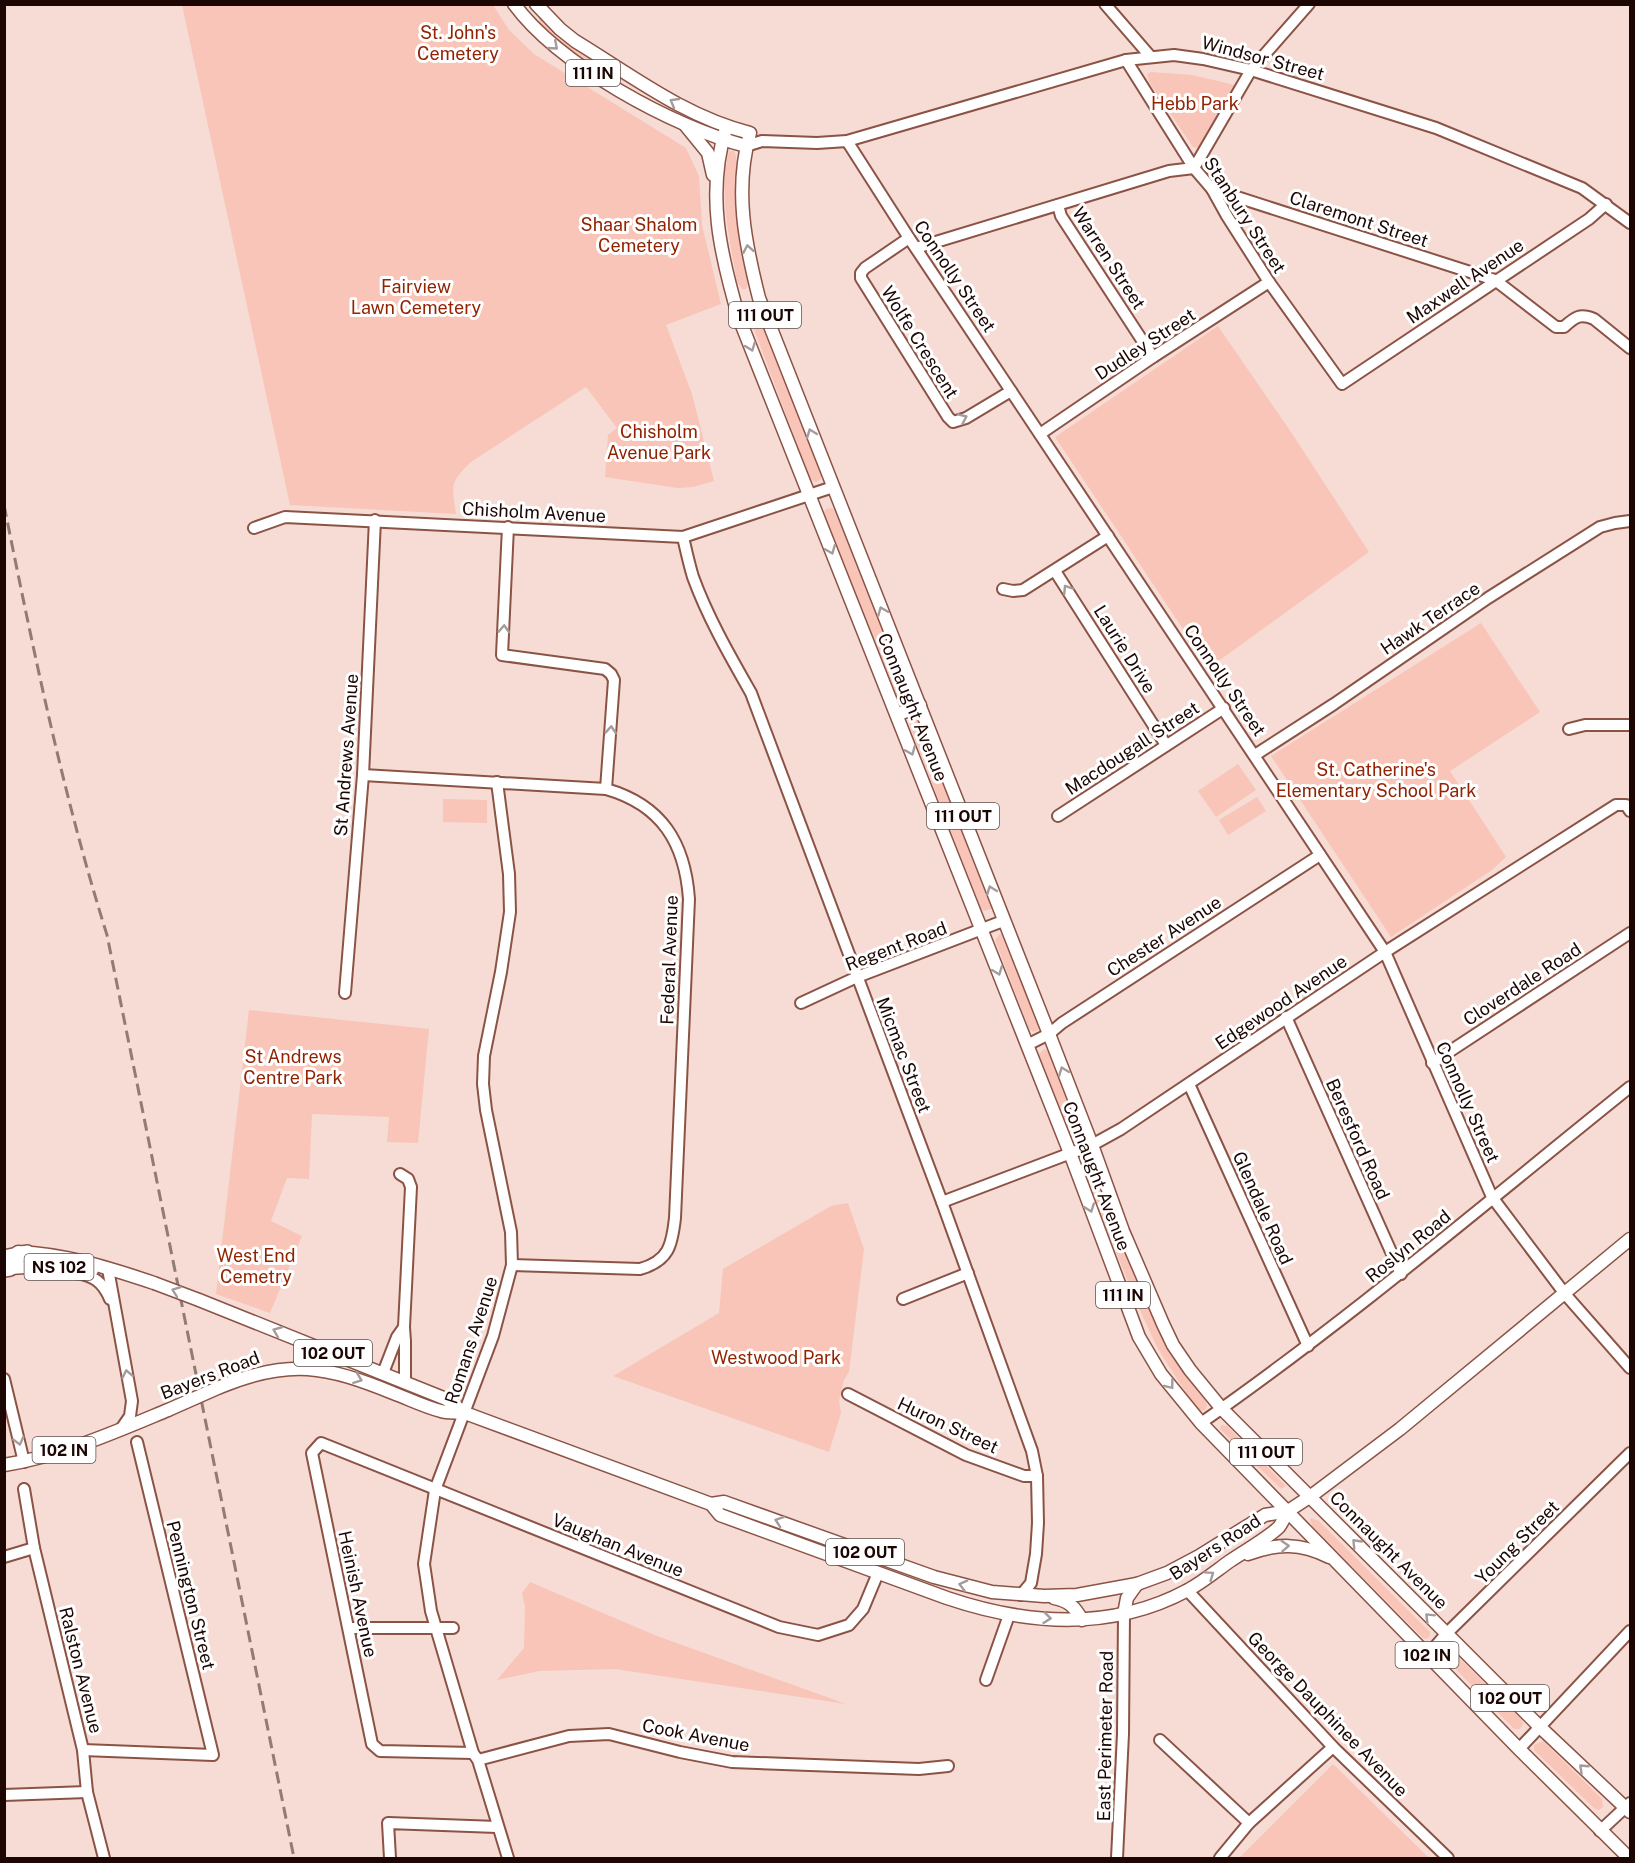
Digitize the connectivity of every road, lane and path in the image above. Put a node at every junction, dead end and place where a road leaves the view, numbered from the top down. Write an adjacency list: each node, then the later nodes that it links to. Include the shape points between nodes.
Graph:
1 (514, 4): 8 (main road, 111 IN, one-way to 8, via 566,56)
2 (536, 4): 9 (main road, one-way to 2, via 575,41)
3 (1105, 4): 5 (street)
4 (1310, 4): 7 (street)
5 (1149, 56): 6 (street, Windsor Street); 7 (street, Windsor Street, via 1203,59)
6 (1126, 60): 11 (street, Windsor Street); 12 (street, Stanbury Street)
7 (1251, 70): 12 (street); 15 (street, Windsor Street, via 1436,128 1582,188)
8 (685, 125): 9 (main road); 13 (main road, via 708,153)
9 (725, 134): 10 (main road); 13 (main road, Connaught Avenue)
10 (748, 140): 11 (street, Windsor Street); 27 (main road, Connaught Avenue / 111 OUT, one-way to 10, via 759,298 741,206)
11 (847, 141): 18 (street, Connolly Street)
12 (1194, 168): 14 (street, Stanbury Street); 16 (street, via 1169,171)
13 (715, 188): 28 (main road, Connaught Avenue / 111 IN, one-way to 28, via 727,276)
14 (1212, 189): 20 (street, Claremont Street); 21 (street, Stanbury Street)
15 (1605, 204): 17 (street, Windsor Street); 20 (street, Maxwell Avenue, via 1589,219)
16 (1058, 206): 19 (street); 23 (street, Warren Street, via 1060,216)
17 (1630, 224)
18 (909, 238): 19 (street, Connolly Street); 25 (street, Wolfe Crescent, one-way to 25, via 865,268 861,278 948,417 954,422 966,418)
19 (916, 248): 25 (street, Connolly Street)
20 (1495, 280): 22 (street, Claremont Street, via 1556,327 1564,327 1581,315 1588,316); 24 (street, Maxwell Avenue)
21 (1269, 282): 23 (street, Dudley Street); 24 (street, Stanbury Street)
22 (1630, 348)
23 (1154, 357): 26 (street, Dudley Street)
24 (1342, 384)
25 (1011, 390): 26 (street, Connolly Street)
26 (1040, 434): 33 (street, Connolly Street)
27 (833, 487): 28 (street); 37 (main road, Connaught Avenue / 111 OUT, one-way to 27)
28 (809, 496): 34 (street, Chisholm Avenue); 39 (main road, Connaught Avenue / 111 IN, one-way to 39)
29 (375, 520): 31 (street, Chisholm Avenue); 32 (street, Chisholm Avenue, via 285,517); 44 (street, St Andrews Avenue)
30 (1630, 521): 43 (street, Hawk Terrace, via 1600,527)
31 (508, 527): 34 (street, Chisholm Avenue); 46 (street, one-way to 31, via 613,706 611,674 606,669 502,655)
32 (254, 528)
33 (1108, 536): 35 (street); 38 (street, Connolly Street)
34 (683, 537): 54 (street, Micmac Street, via 700,595 751,693)
35 (1055, 570): 36 (street, via 1023,590); 42 (street, Laurie Drive, one-way to 35)
36 (1003, 590)
37 (920, 705): 39 (main road); 50 (main road, Connaught Avenue / 111 OUT, one-way to 37)
38 (1224, 708): 42 (street, Macdougall Street); 43 (street, Connolly Street)
39 (897, 715): 51 (main road, Connaught Avenue / 111 IN, one-way to 51)
40 (1630, 725): 41 (street)
41 (1569, 729)
42 (1166, 745): 48 (street, Macdougall Street)
43 (1255, 755): 49 (street, Connolly Street)
44 (363, 775): 45 (street, Federal Avenue); 55 (street, St Andrews Avenue)
45 (497, 782): 46 (street, Federal Avenue); 71 (street, Romans Avenue, via 510,912 484,1056 483,1084 511,1232)
46 (606, 789): 71 (street, Federal Avenue, via 620,792 661,821 678,846 687,875 673,1240 661,1259 640,1269)
47 (1628, 808): 53 (street, Edgewood Avenue, via 1616,805)
48 (1058, 816)
49 (1320, 855): 53 (street, Connolly Street); 58 (street, Chester Avenue)
50 (1004, 921): 51 (street, Regent Road); 58 (main road, Connaught Avenue / 111 OUT)
51 (983, 930): 54 (street, Regent Road); 59 (main road, Connaught Avenue / 111 IN, one-way to 59)
52 (1630, 933): 60 (street, Cloverdale Road)
53 (1385, 952): 57 (street, Edgewood Avenue); 60 (street, Connolly Street)
54 (857, 977): 56 (street, Regent Road); 67 (street, Micmac Street)
55 (345, 993)
56 (801, 1003)
57 (1286, 1017): 61 (street, Edgewood Avenue); 75 (street, Beresford Road)
58 (1049, 1034): 59 (street, Chester Avenue); 63 (main road, Connaught Avenue / 111 OUT, one-way to 58)
59 (1027, 1045): 64 (main road, Connaught Avenue / 111 IN)
60 (1432, 1063): 66 (street, Connolly Street)
61 (1189, 1084): 63 (street, Edgewood Avenue); 80 (street, Glendale Road)
62 (1630, 1088): 66 (street, Roslyn Road)
63 (1092, 1145): 64 (street, Edgewood Avenue); 86 (main road, Connaught Avenue / 111 OUT, via 1123,1231 1173,1345)
64 (1070, 1153): 67 (street, Edgewood Avenue); 88 (main road, Connaught Avenue / 111 IN, one-way to 88, via 1139,1337 1161,1374)
65 (400, 1174): 79 (street, via 411,1187)
66 (1492, 1197): 75 (street, Roslyn Road); 76 (street, Connolly Street)
67 (942, 1202): 74 (street, Micmac Street)
68 (1630, 1239): 76 (main road, Bayers Road)
69 (4, 1252): 70 (main road, Bayers Road)
70 (27, 1253): 72 (highway, NS 102); 73 (main road, Bayers Road, via 99,1264)
71 (512, 1265): 87 (street, Romans Avenue, via 493,1336)
72 (6, 1268): 73 (main road, NS 102); 78 (street, via 85,1274 108,1294)
73 (108, 1269): 78 (street); 82 (main road, Bayers Road / 102 OUT, one-way to 73, bridge, via 199,1300)
74 (968, 1274): 77 (street); 95 (street, Micmac Street, via 1018,1407)
75 (1401, 1275): 80 (street, Roslyn Road)
76 (1565, 1294): 81 (street, Connolly Street); 98 (main road, Bayers Road)
77 (903, 1299)
78 (116, 1316): 89 (street, one-way to 78, via 130,1416 132,1401)
79 (404, 1327): 82 (street); 84 (street)
80 (1308, 1346): 86 (street, Roslyn Road)
81 (1630, 1368)
82 (383, 1373): 84 (main road, Bayers Road / 102 OUT)
83 (4, 1378): 93 (street, one-way to 93)
84 (405, 1382): 87 (main road, Bayers Road / 102 OUT, via 446,1399)
85 (848, 1394): 95 (street, Huron Street, via 966,1455 1024,1476)
86 (1222, 1409): 88 (street, Roslyn Road); 98 (main road, Connaught Avenue / 111 OUT)
87 (465, 1413): 89 (main road, Bayers Road / 102 IN, one-way to 87, bridge, via 220,1387 267,1371 298,1367 348,1375 441,1411); 97 (street, Romans Avenue); 99 (main road, Bayers Road)
88 (1201, 1423): 100 (main road, Connaught Avenue / 111 IN)
89 (122, 1429): 93 (main road, Bayers Road / 102 IN)
90 (137, 1442): 124 (street, Pennington Street, via 213,1755)
91 (321, 1443): 97 (street, Vaughan Avenue); 113 (street, Heinish Avenue, via 312,1453)
92 (1630, 1453): 117 (street, Young Street)
93 (24, 1462): 94 (main road, Bayers Road / 102 IN)
94 (4, 1465)
95 (1037, 1476): 108 (street, Micmac Street, via 1034,1569 1031,1583)
96 (24, 1489): 101 (street, Ralston Avenue)
97 (435, 1490): 105 (street, Vaughan Avenue, via 779,1627 818,1635 849,1625 863,1609); 115 (street, Romans Avenue, via 424,1564 431,1611)
98 (1311, 1496): 100 (main road, Bayers Road / 102 OUT); 117 (main road, Connaught Avenue / 102 OUT, one-way to 98)
99 (711, 1504): 105 (main road, Bayers Road, via 720,1515); 108 (main road, Bayers Road / 102 OUT, one-way to 99, via 966,1587 724,1502)
100 (1288, 1511): 103 (main road, Bayers Road, via 1279,1527); 104 (main road, Connaught Avenue); 106 (main road, Bayers Road / 102 OUT, via 1265,1515 1167,1574)
101 (34, 1548): 102 (street); 124 (street, Ralston Avenue)
102 (4, 1557)
103 (1232, 1559): 104 (main road, one-way to 104, via 1271,1547 1294,1545); 107 (main road, Bayers Road, one-way to 103)
104 (1336, 1560): 118 (main road, Connaught Avenue / 102 IN)
105 (878, 1573): 111 (main road, Bayers Road, via 971,1606)
106 (1137, 1584): 109 (main road, Bayers Road / 102 OUT, via 1077,1595); 110 (main road, via 1127,1598)
107 (1187, 1590): 110 (main road, Bayers Road); 122 (street, George Dauphinee Avenue)
108 (1021, 1595): 109 (main road, Bayers Road / 102 OUT)
109 (1044, 1596): 112 (main road, via 1075,1607)
110 (1124, 1614): 112 (main road, Bayers Road); 137 (street, East Perimeter Road)
111 (1009, 1615): 112 (main road, Bayers Road, one-way to 112); 119 (street)
112 (1082, 1620)
113 (349, 1628): 115 (street); 125 (street, Heinish Avenue, via 372,1744)
114 (453, 1628): 115 (street)
115 (438, 1629): 126 (street, Romans Avenue)
116 (1630, 1631): 120 (street)
117 (1446, 1634): 118 (street, Young Street); 120 (main road, Connaught Avenue / 102 OUT)
118 (1427, 1656): 123 (main road, Connaught Avenue / 102 IN)
119 (986, 1680)
120 (1540, 1728): 123 (street); 130 (main road, Connaught Avenue / 102 OUT, one-way to 120)
121 (1160, 1740): 131 (street)
122 (1333, 1747): 131 (street); 139 (street, George Dauphinee Avenue)
123 (1519, 1749): 133 (main road, Connaught Avenue / 102 IN)
124 (83, 1750): 128 (street, Ralston Avenue)
125 (381, 1751): 126 (street, Cook Avenue)
126 (475, 1757): 127 (street, Cook Avenue, via 569,1736 609,1734 732,1762 919,1769); 132 (street, Romans Avenue)
127 (948, 1766)
128 (87, 1792): 129 (street); 134 (street, Ralston Avenue)
129 (4, 1795)
130 (1629, 1808): 133 (street)
131 (1249, 1823): 138 (street)
132 (497, 1827): 135 (street, via 388,1823); 136 (street, Romans Avenue)
133 (1600, 1832): 140 (main road, Connaught Avenue / 102 IN)
134 (104, 1858)
135 (390, 1858)
136 (508, 1858)
137 (1117, 1858)
138 (1220, 1858)
139 (1448, 1858)
140 (1629, 1858)

